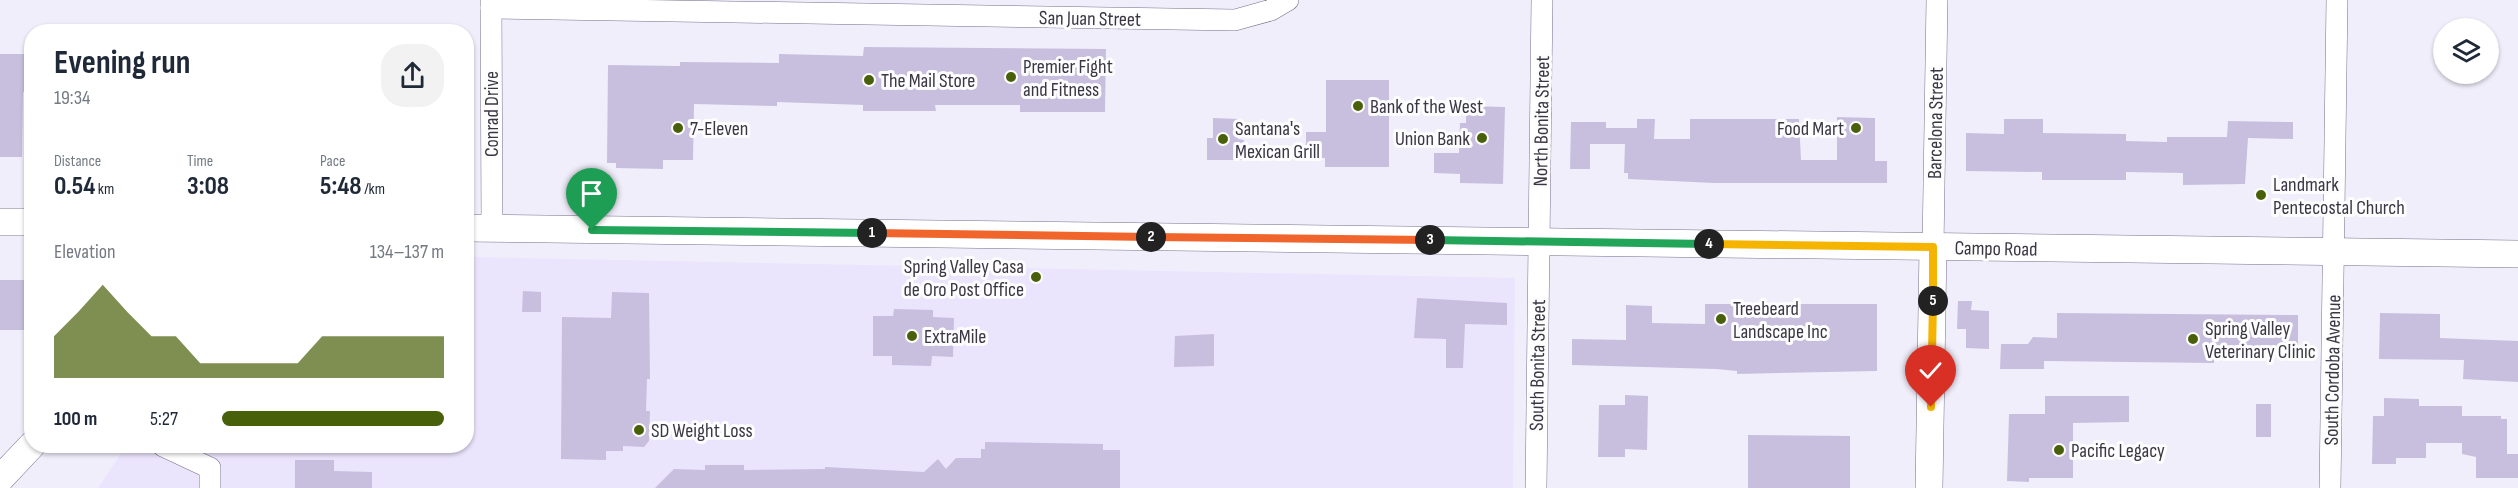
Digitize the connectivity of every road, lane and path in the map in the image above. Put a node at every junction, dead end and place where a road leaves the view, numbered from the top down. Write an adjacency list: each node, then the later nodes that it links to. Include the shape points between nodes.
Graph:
1 (1288, 0): 5 (street, San Juan Street, via 1271,10 1235,20)
2 (1542, 0): 9 (street, North Bonita Street)
3 (1937, 0): 10 (street, Barcelona Street)
4 (2337, 0): 11 (street, South Cordoba Avenue)
5 (491, 4): 8 (street, Conrad Drive)
6 (0, 222): 7 (main road)
7 (24, 222)
8 (479, 228): 9 (main road, Campo Road)
9 (1539, 242): 10 (main road, Campo Road); 17 (street, South Bonita Street)
10 (1933, 247): 11 (main road, Campo Road); 18 (main road)
11 (2333, 252): 12 (main road, Campo Road); 19 (street, South Cordoba Avenue)
12 (2518, 254)
13 (24, 453): 15 (main road)
14 (178, 453): 16 (street, via 210,468)
15 (0, 479)
16 (210, 488)
17 (1536, 488)
18 (1929, 488)
19 (2330, 488)

